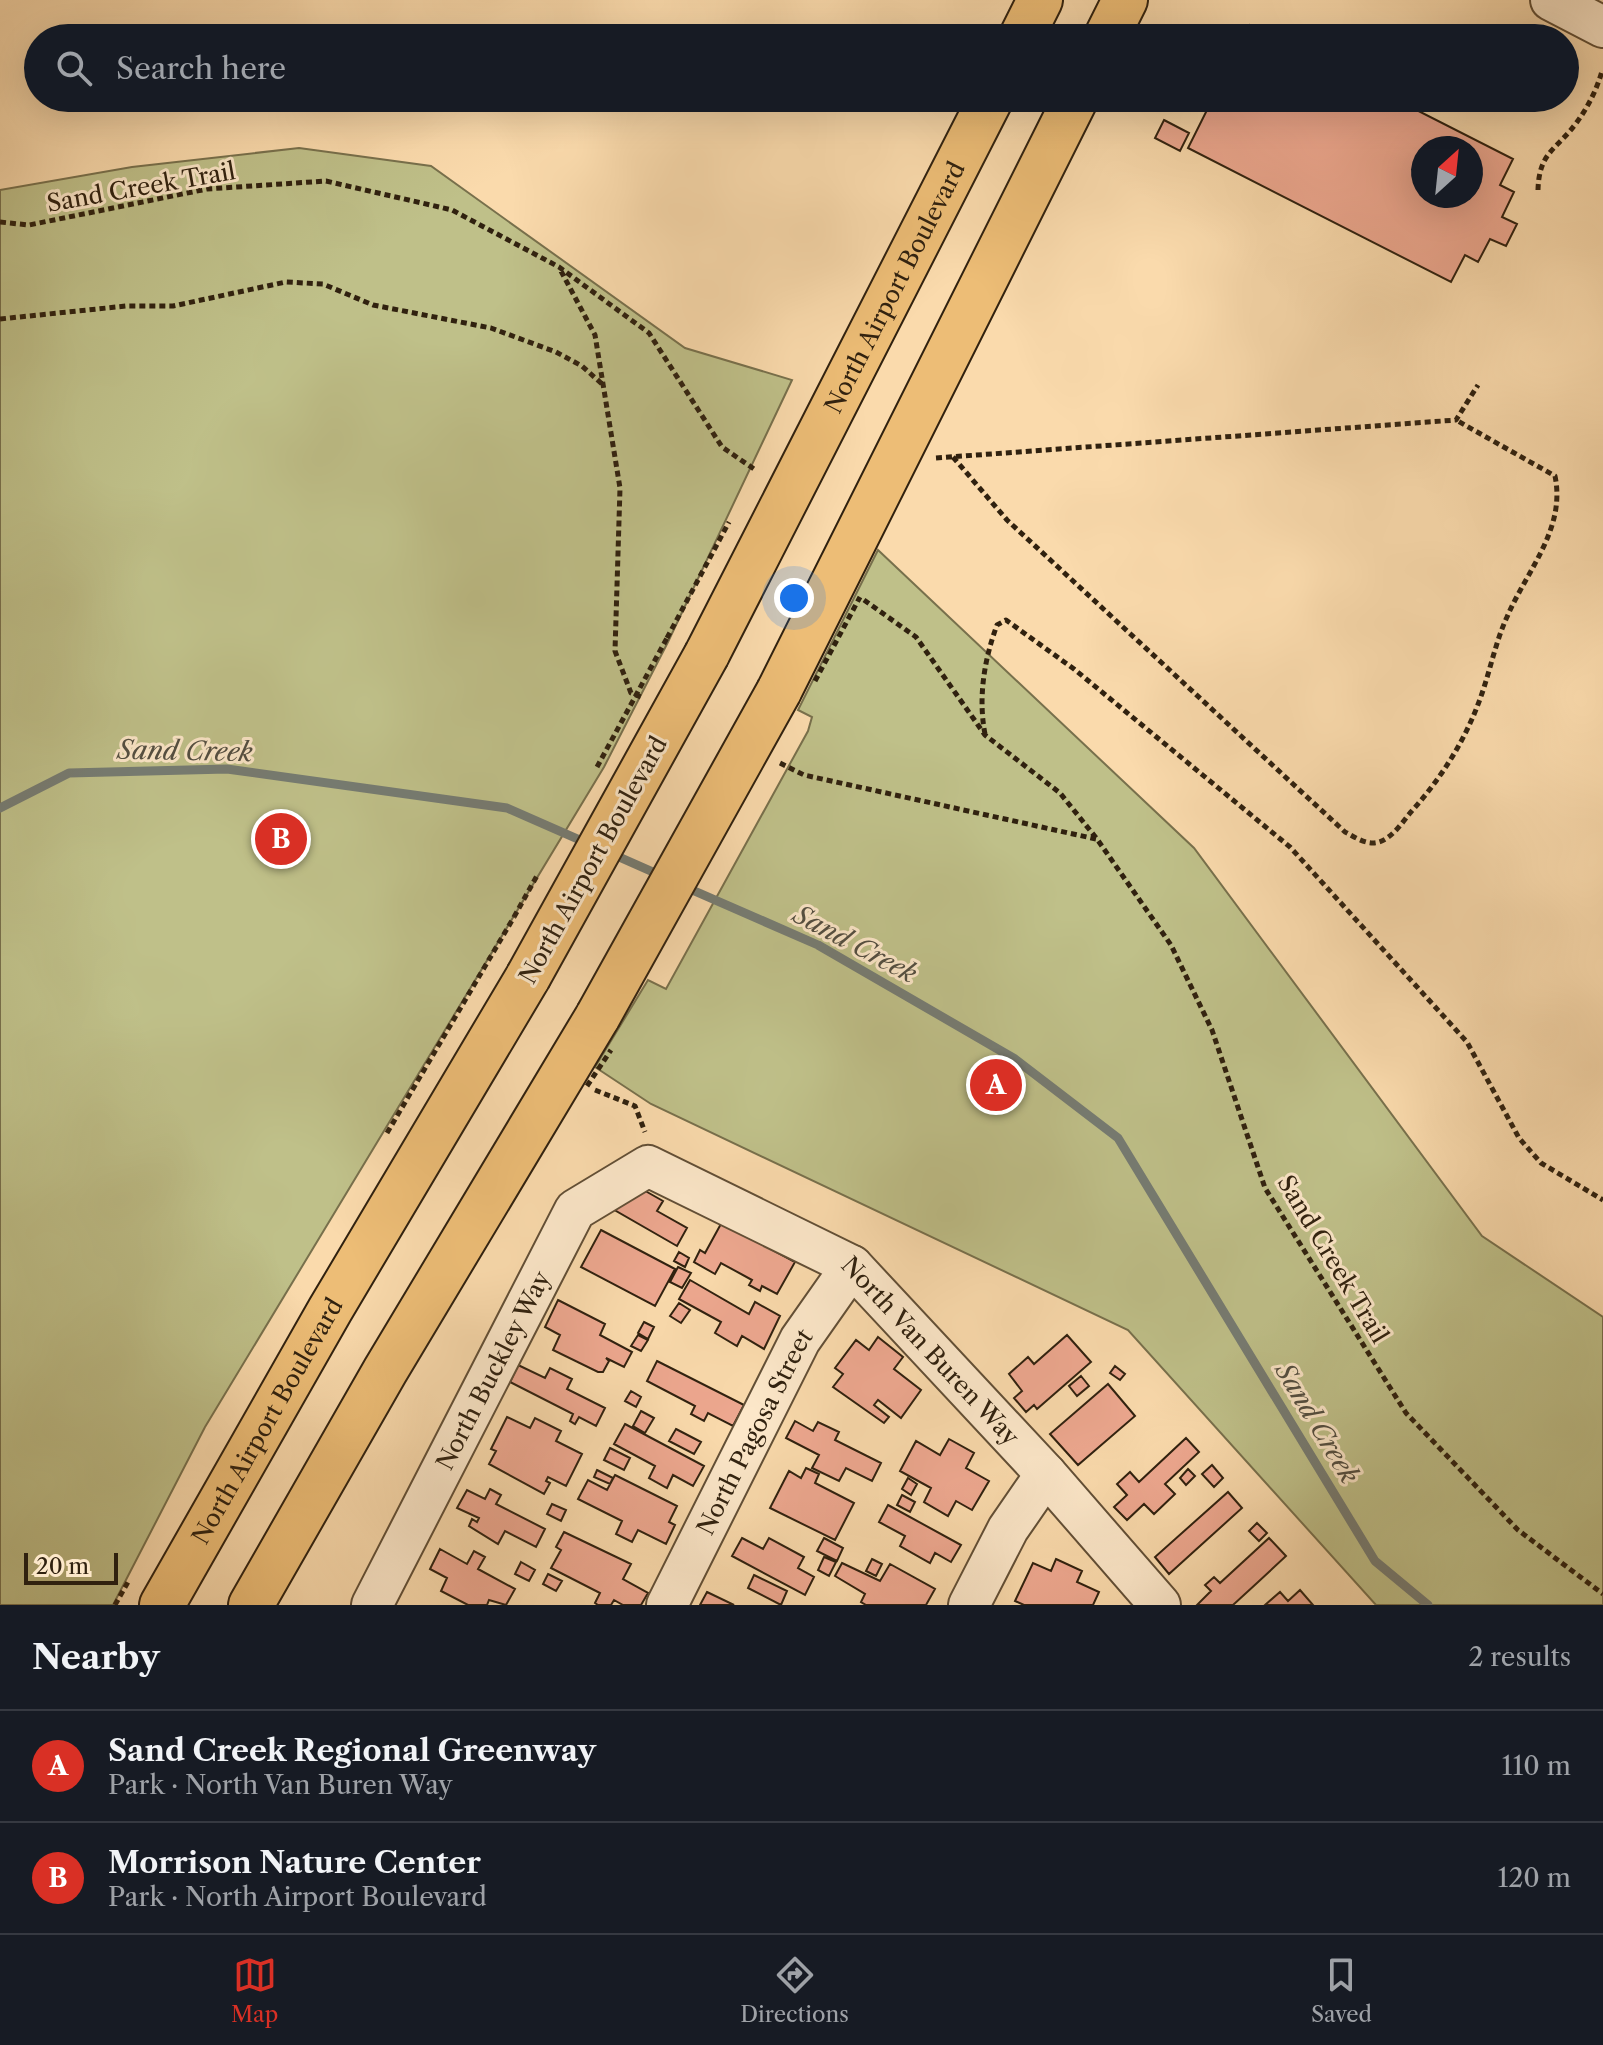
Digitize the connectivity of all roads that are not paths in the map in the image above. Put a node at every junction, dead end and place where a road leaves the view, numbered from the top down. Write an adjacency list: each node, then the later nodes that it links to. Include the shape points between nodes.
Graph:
1 (1040, 0): 4 (main road)
2 (1125, 0): 5 (main road)
3 (1551, 0): 6 (street)
4 (1028, 24)
5 (1113, 24)
6 (1603, 27)
7 (984, 112): 12 (main road, North Airport Boulevard, bridge, via 707,654 448,1118 330,1310)
8 (1069, 112): 13 (main road, bridge, via 779,691 598,1016)
9 (646, 1148): 10 (street, North Van Buren Way); 14 (street, North Buckley Way, via 575,1210)
10 (852, 1266): 11 (street, North Van Buren Way); 15 (street, North Pagosa Street, via 800,1340)
11 (1046, 1474): 16 (street, via 1008,1529); 17 (street, North Van Buren Way)
12 (162, 1605)
13 (251, 1605)
14 (372, 1605)
15 (667, 1605)
16 (969, 1605)
17 (1160, 1605)

